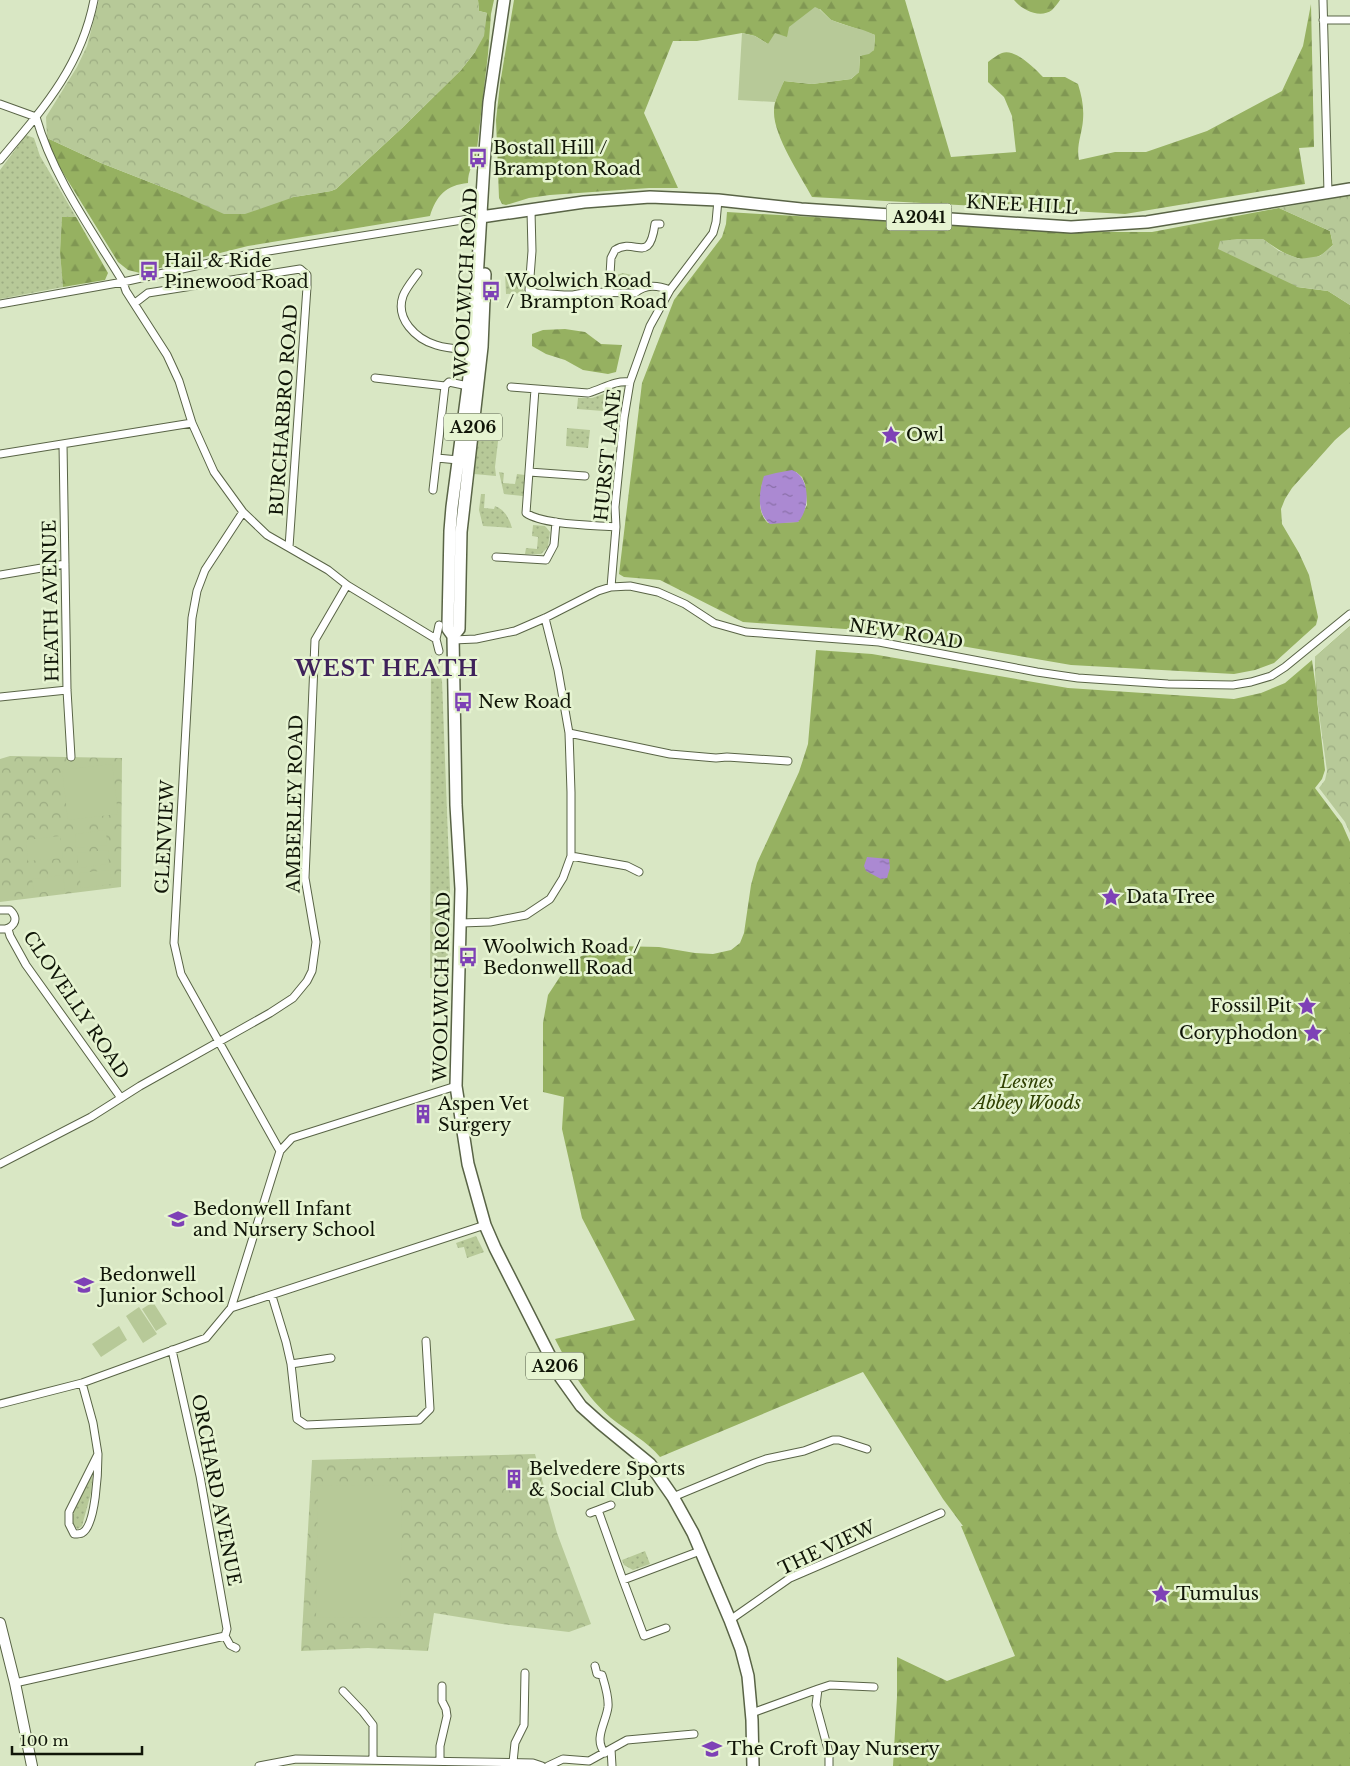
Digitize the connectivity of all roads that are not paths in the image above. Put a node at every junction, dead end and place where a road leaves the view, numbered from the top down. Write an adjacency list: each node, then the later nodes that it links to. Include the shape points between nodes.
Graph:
1 (94, 0): 7 (street, via 76,58)
2 (504, 0): 13 (main road, WOOLWICH ROAD / A206, via 489,102 486,149 490,165)
3 (1323, 0): 4 (street)
4 (1323, 20): 5 (street); 10 (street)
5 (1350, 20)
6 (0, 104): 7 (street)
7 (36, 117): 8 (street); 16 (street, via 43,142 64,184)
8 (0, 160)
9 (1350, 190): 10 (main road, KNEE HILL / A2041)
10 (1328, 193): 11 (main road, KNEE HILL / A2041, via 1148,222 1071,227 801,210)
11 (718, 200): 12 (main road, KNEE HILL / A2041, via 650,197 584,202); 17 (street, HURST LANE, via 713,233)
12 (531, 211): 13 (main road, KNEE HILL / A2041); 18 (street, via 529,290 564,295)
13 (485, 217): 16 (street, via 260,252); 21 (main road, WOOLWICH ROAD / A206); 49 (main road, WOOLWICH ROAD / A206, via 482,347 461,524 459,629)
14 (660, 224): 18 (street, via 655,224 653,238 644,248 622,247 615,250 611,258)
15 (418, 273): 21 (street, via 405,292 401,305 405,321 432,344)
16 (123, 282): 19 (street); 20 (street)
17 (670, 290): 18 (street, via 649,286 635,293); 23 (street, HURST LANE, via 650,326)
18 (609, 292)
19 (135, 303): 28 (street, via 167,355); 39 (street, BURCHARBRO ROAD, via 148,293 300,269 307,275)
20 (0, 304)
21 (471, 350): 25 (main road, WOOLWICH ROAD / A206)
22 (376, 378): 24 (street)
23 (630, 382): 27 (street, via 621,380 588,393); 38 (street, HURST LANE, via 615,507)
24 (445, 386): 25 (street, via 449,382); 31 (street)
25 (468, 386): 32 (main road, WOOLWICH ROAD / A206)
26 (511, 387): 27 (street)
27 (535, 389): 33 (street)
28 (192, 423): 29 (street); 36 (street, via 214,472)
29 (63, 444): 30 (street); 41 (street, HEATH AVENUE)
30 (0, 454)
31 (437, 458): 32 (street); 35 (street)
32 (458, 460): 49 (main road, WOOLWICH ROAD / A206, via 450,540 448,629)
33 (529, 472): 34 (street); 37 (street, via 526,514)
34 (585, 476)
35 (433, 490)
36 (243, 512): 39 (street, via 267,535); 61 (street, GLENVIEW, via 205,570 192,618 174,943 181,974)
37 (556, 522): 38 (street); 40 (street, via 554,544 546,560)
38 (616, 527): 44 (street, HURST LANE)
39 (289, 547): 43 (street)
40 (496, 557)
41 (65, 564): 42 (street); 51 (street, HEATH AVENUE)
42 (0, 575)
43 (347, 585): 48 (street); 61 (street, AMBERLEY ROAD, via 315,640 305,878 316,942 312,970 293,998)
44 (611, 588): 45 (street, NEW ROAD, via 630,586 658,592 685,604 714,623 746,632 879,642 1078,678 1168,684 1233,685 1271,676); 46 (street, NEW ROAD)
45 (1350, 614)
46 (545, 618): 49 (street, NEW ROAD, via 505,634 476,639); 53 (street)
47 (440, 625): 48 (street)
48 (436, 638): 50 (street)
49 (453, 638): 59 (main road, WOOLWICH ROAD / A206)
50 (439, 651)
51 (67, 690): 52 (street); 54 (street, HEATH AVENUE)
52 (0, 697)
53 (569, 733): 55 (street, via 670,754); 56 (street)
54 (71, 757)
55 (788, 761)
56 (571, 856): 57 (street, via 628,866); 59 (street, via 550,899 526,915 490,922)
57 (639, 872)
58 (0, 910): 60 (street, CLOVELLY ROAD, via 8,909 15,915 15,923)
59 (461, 923): 62 (main road, WOOLWICH ROAD / A206)
60 (4, 929): 63 (street, CLOVELLY ROAD)
61 (218, 1042): 63 (street, AMBERLEY ROAD); 64 (street, GLENVIEW)
62 (456, 1086): 64 (street, via 292,1138); 66 (main road, WOOLWICH ROAD / A206, via 468,1164)
63 (121, 1098): 65 (street, AMBERLEY ROAD, via 86,1120)
64 (280, 1151): 68 (street)
65 (0, 1164)
66 (485, 1225): 67 (street); 77 (main road, WOOLWICH ROAD / A206, via 561,1378 581,1406 650,1464)
67 (272, 1296): 68 (street); 72 (street)
68 (231, 1308): 70 (street, via 206,1338)
69 (426, 1341): 72 (street, via 430,1409 419,1420 306,1425 297,1419)
70 (172, 1350): 73 (street); 85 (street, ORCHARD AVENUE, via 202,1485 227,1629)
71 (331, 1358): 72 (street)
72 (291, 1364)
73 (82, 1383): 74 (street); 76 (street)
74 (0, 1404)
75 (867, 1449): 77 (street, via 839,1440 828,1442 755,1463)
76 (98, 1454): 76 (street, via 92,1514 86,1530 74,1534 69,1524 69,1512)
77 (673, 1497): 80 (main road, WOOLWICH ROAD / A206)
78 (612, 1505): 81 (street, via 594,1512)
79 (941, 1514): 82 (street, THE VIEW, via 790,1578)
80 (700, 1551): 81 (street); 82 (main road, WOOLWICH ROAD / A206)
81 (623, 1580): 84 (street, via 644,1636)
82 (730, 1620): 95 (main road, WOOLWICH ROAD / A206, via 748,1676)
83 (0, 1623): 86 (street)
84 (666, 1628)
85 (225, 1636): 87 (street); 90 (street)
86 (2, 1638): 90 (street)
87 (236, 1648)
88 (594, 1666): 97 (street, via 597,1674 602,1675 608,1700 599,1740 601,1748)
89 (525, 1674): 100 (street, via 524,1725 515,1742)
90 (15, 1683): 101 (street)
91 (442, 1686): 99 (street, via 447,1716)
92 (874, 1687): 93 (street, via 830,1685)
93 (818, 1689): 95 (street); 107 (street, via 816,1705 830,1753)
94 (343, 1691): 98 (street, via 373,1725)
95 (752, 1713): 106 (main road, WOOLWICH ROAD / A206)
96 (694, 1734): 97 (street, via 627,1740)
97 (608, 1751): 104 (street, via 589,1761 563,1759); 105 (street)
98 (373, 1760): 99 (street); 102 (street, via 296,1759)
99 (440, 1761): 100 (street)
100 (513, 1762): 103 (street)
101 (32, 1766)
102 (259, 1766)
103 (542, 1766)
104 (548, 1766)
105 (612, 1766)
106 (753, 1766)
107 (829, 1766)

